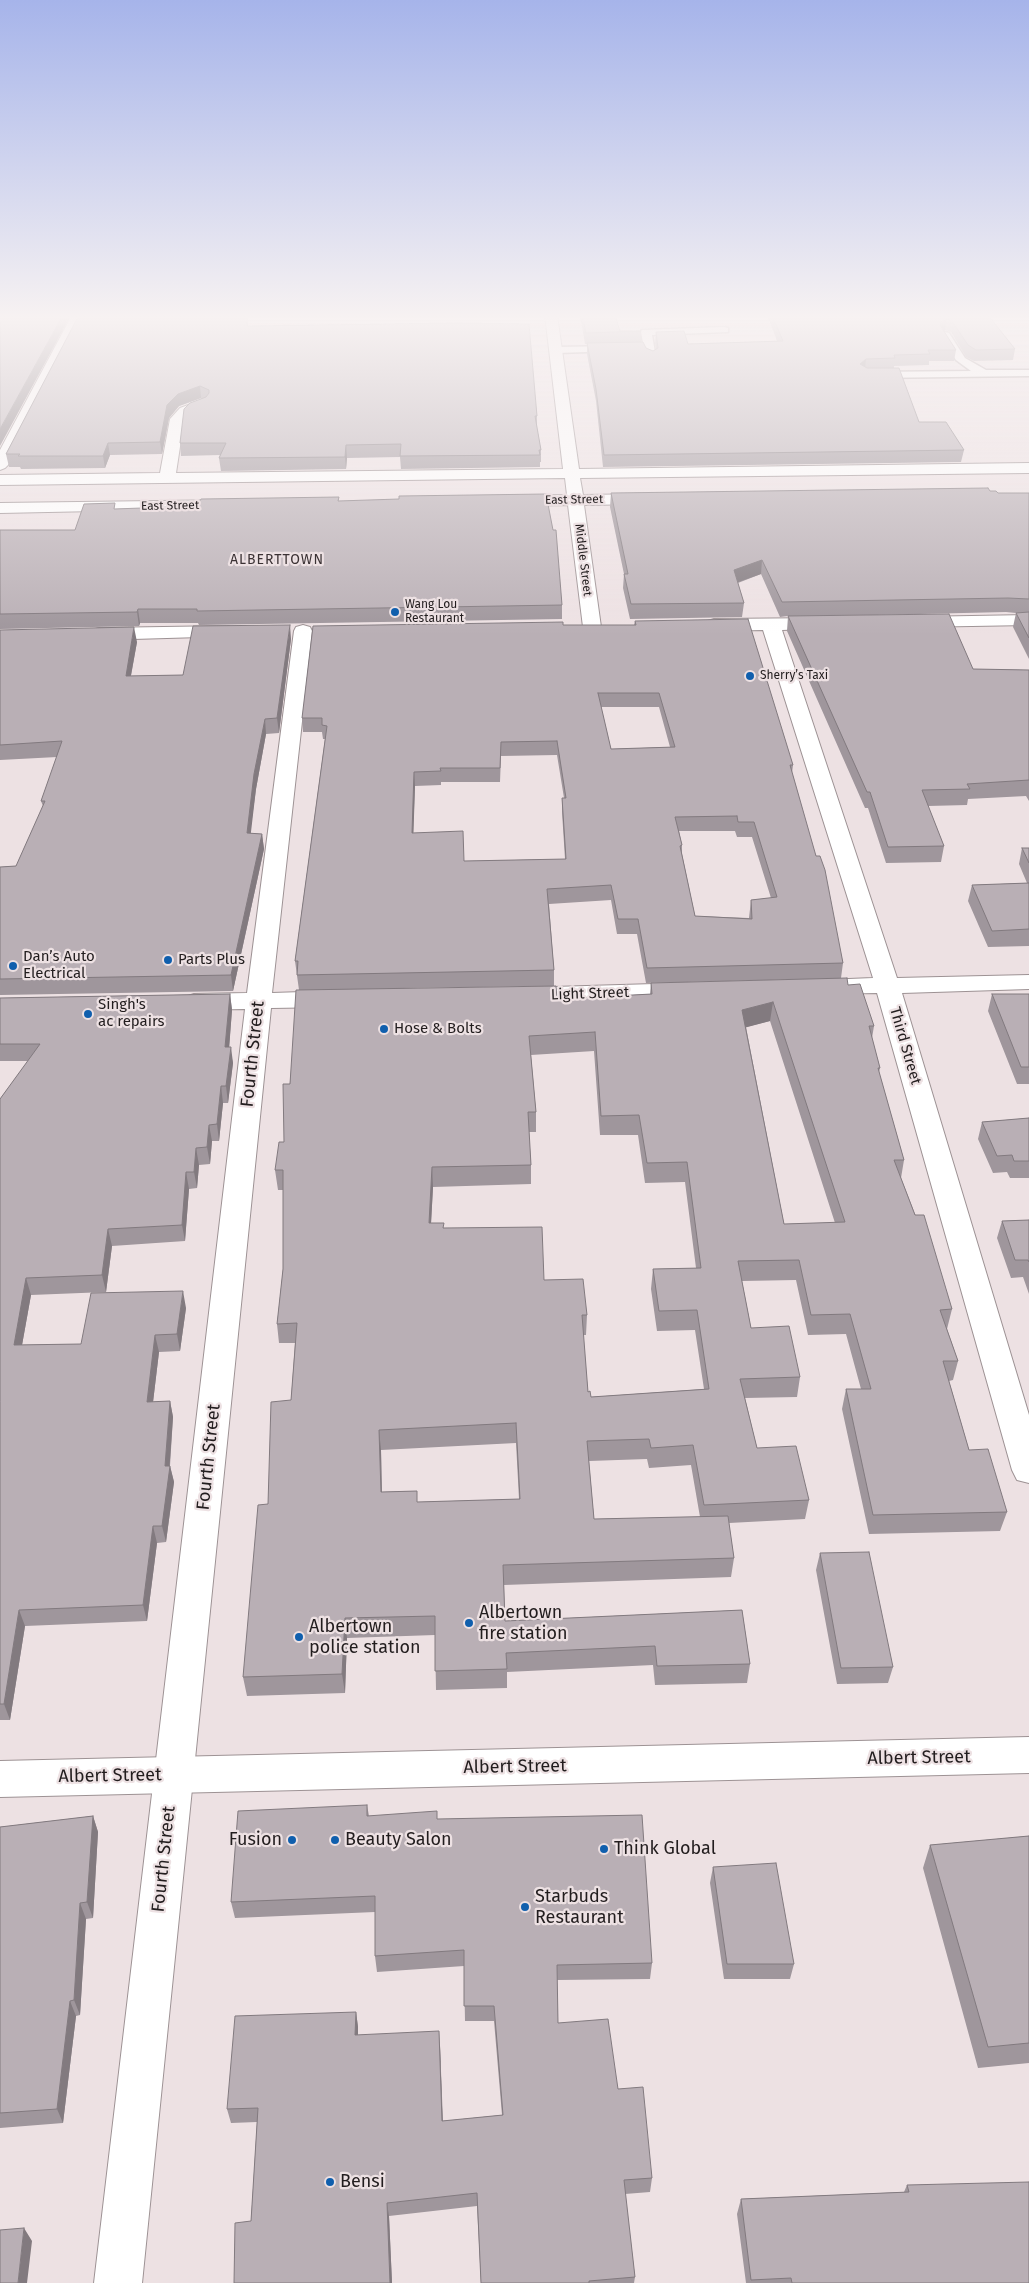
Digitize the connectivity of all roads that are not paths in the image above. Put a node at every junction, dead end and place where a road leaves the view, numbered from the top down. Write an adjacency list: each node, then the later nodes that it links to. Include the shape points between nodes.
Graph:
1 (23, 422): 4 (street)
2 (178, 422): 7 (street)
3 (565, 422): 6 (street, Middle Street)
4 (0, 465)
5 (1029, 468): 6 (street, East Street)
6 (572, 473): 7 (street, East Street); 10 (street, Middle Street)
7 (167, 478): 8 (street, East Street)
8 (0, 480)
9 (664, 499): 10 (street, East Street)
10 (575, 500): 11 (street, East Street); 18 (street, Middle Street)
11 (496, 501)
12 (248, 504): 13 (street, East Street)
13 (0, 508)
14 (1029, 620): 15 (street)
15 (900, 622)
16 (840, 623): 17 (street)
17 (771, 625): 20 (street); 26 (street, Third Street)
18 (592, 626): 19 (street); 21 (street)
19 (612, 626)
20 (692, 626)
21 (572, 627)
22 (303, 631): 31 (street, Fourth Street)
23 (244, 632): 24 (street)
24 (78, 635)
25 (1029, 982): 26 (street)
26 (886, 984): 27 (street); 33 (street, Third Street)
27 (798, 987)
28 (710, 990): 29 (street, Light Street)
29 (495, 996)
30 (357, 999): 31 (street)
31 (259, 1000): 32 (street); 35 (street, Fourth Street)
32 (169, 1002)
33 (1029, 1470)
34 (1029, 1756): 35 (street, Albert Street)
35 (173, 1775): 36 (street, Albert Street); 37 (street, Fourth Street)
36 (0, 1779)
37 (118, 2283)

